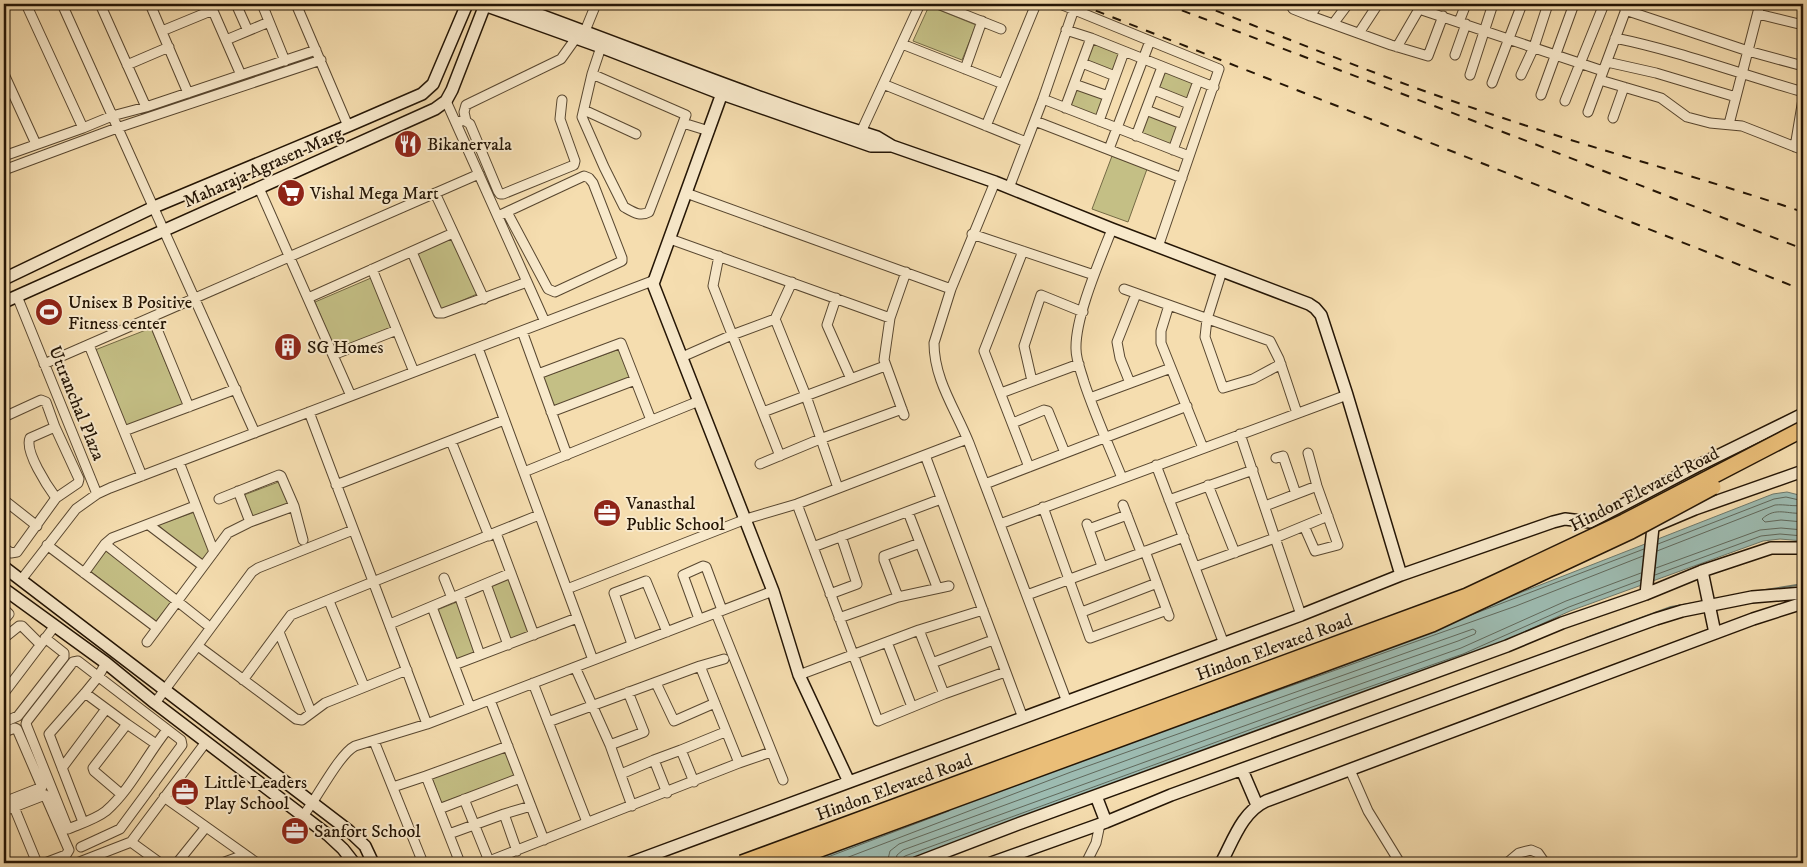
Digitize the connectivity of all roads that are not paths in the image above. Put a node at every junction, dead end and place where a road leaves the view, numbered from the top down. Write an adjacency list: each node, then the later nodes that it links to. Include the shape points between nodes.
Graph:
1 (26, 4): 115 (street)
2 (62, 4): 104 (street)
3 (100, 4): 67 (street)
4 (150, 4): 43 (street)
5 (236, 4): 41 (street)
6 (262, 4): 34 (street)
7 (296, 4): 56 (street)
8 (467, 4): 28 (street, via 475,11); 113 (street, Maharaja Agrasen Marg, via 433,84 422,94)
9 (510, 4): 45 (street)
10 (596, 4): 45 (street)
11 (920, 4): 51 (street)
12 (938, 4): 35 (street)
13 (1036, 4): 82 (street)
14 (1060, 4): 30 (street)
15 (1290, 4): 32 (street, via 1293,9)
16 (1318, 4): 32 (street)
17 (1348, 4): 37 (street)
18 (1378, 4): 44 (street)
19 (1466, 4): 36 (street)
20 (1493, 4): 42 (street)
21 (1522, 4): 48 (street)
22 (1548, 4): 55 (street)
23 (1574, 4): 60 (street)
24 (1604, 4): 64 (street)
25 (1760, 4): 31 (street)
26 (1420, 6): 33 (street); 54 (street)
27 (211, 7): 43 (street); 49 (street)
28 (486, 7): 45 (street); 97 (street)
29 (1627, 7): 47 (street); 57 (street)
30 (1074, 9): 40 (street); 50 (street)
31 (1758, 14): 38 (street); 57 (street)
32 (1310, 16): 37 (street)
33 (1443, 16): 36 (street); 54 (street, via 1428,56)
34 (269, 22): 41 (street); 63 (street)
35 (982, 22): 39 (street); 70 (street)
36 (1463, 23): 42 (street); 59 (street)
37 (1333, 24): 44 (street)
38 (1803, 25)
39 (1001, 29)
40 (1066, 30): 46 (street); 95 (street)
41 (248, 31): 49 (street)
42 (1485, 31): 48 (street); 74 (street)
43 (162, 32): 52 (street)
44 (1359, 33): 54 (street)
45 (580, 34): 53 (street); 86 (street); 107 (street, via 562,59 466,105)
46 (1091, 38): 58 (street); 66 (street)
47 (1615, 38): 65 (street); 76 (street, via 1653,46)
48 (1509, 39): 55 (street); 80 (street)
49 (226, 40): 73 (street)
50 (1150, 40): 61 (street); 84 (street, via 1219,68)
51 (902, 44): 70 (street); 81 (street)
52 (169, 47): 67 (street); 89 (street)
53 (602, 47): 72 (street); 86 (street)
54 (1397, 47)
55 (1534, 47): 60 (street); 75 (street)
56 (316, 50): 62 (street); 63 (street)
57 (1748, 51): 68 (street); 76 (street)
58 (1124, 52): 61 (street); 77 (street)
59 (1455, 55)
60 (1556, 55): 64 (street); 90 (street)
61 (1142, 59): 69 (street); 117 (street)
62 (321, 60): 113 (street); 116 (street)
63 (285, 61): 73 (street)
64 (1579, 62): 78 (street); 96 (street)
65 (1607, 62): 78 (street); 92 (street)
66 (1082, 63): 77 (street); 83 (street)
67 (127, 65): 99 (street)
68 (1803, 66)
69 (1162, 67): 79 (street); 87 (street)
70 (965, 69): 82 (street)
71 (4, 74): 123 (street)
72 (592, 74): 101 (street); 109 (street, via 686,115)
73 (241, 75): 89 (street)
74 (1470, 75)
75 (1522, 75)
76 (1742, 75): 88 (street); 92 (street)
77 (1115, 76): 91 (street)
78 (1602, 76): 85 (street); 103 (street)
79 (1198, 80): 84 (street); 98 (street)
80 (1492, 83)
81 (883, 84): 114 (street); 119 (street)
82 (1003, 84): 114 (street)
83 (1074, 84): 91 (street); 100 (street)
84 (1214, 87): 129 (street)
85 (1624, 87): 105 (street); 112 (street, via 1661,98 1687,117 1710,124)
86 (724, 90): 118 (street); 119 (street); 124 (street, via 870,146)
87 (1154, 90): 98 (street); 102 (street)
88 (1803, 92)
89 (188, 93): 99 (street)
90 (1541, 95)
91 (1108, 96): 108 (street)
92 (1736, 97): 112 (street)
93 (1803, 99): 126 (street)
94 (562, 100): 107 (street, via 560,119 574,165 503,194 498,191)
95 (1043, 100): 100 (street); 106 (street)
96 (1565, 101)
97 (446, 102): 110 (street); 134 (street, Maharaja Agrasen Marg)
98 (1189, 104): 111 (street)
99 (146, 107): 104 (street)
100 (1065, 108): 108 (street)
101 (584, 110): 109 (street, via 582,118 624,207 642,215 649,212); 120 (street)
102 (1146, 110): 111 (street); 121 (street)
103 (1588, 112)
104 (112, 116): 115 (street); 116 (street)
105 (1613, 118)
106 (1035, 120): 122 (street); 125 (street)
107 (466, 121): 110 (street)
108 (1098, 121): 117 (street)
109 (683, 123): 118 (street)
110 (456, 124): 131 (street)
111 (1182, 124): 127 (street)
112 (1729, 124): 126 (street)
113 (348, 126): 138 (street, Maharaja Agrasen Marg)
114 (986, 126): 122 (street)
115 (83, 128): 123 (street)
116 (117, 128): 130 (street); 138 (street)
117 (1117, 128): 121 (street); 125 (street)
118 (709, 131): 137 (street)
119 (861, 132): 124 (street)
120 (636, 134)
121 (1136, 136): 127 (street)
122 (1026, 142): 135 (street)
123 (36, 144): 128 (street)
124 (892, 146): 133 (street)
125 (1109, 149): 132 (street)
126 (1799, 149)
127 (1173, 150): 129 (street)
128 (4, 156)
129 (1190, 156): 132 (street)
130 (4, 170)
131 (479, 174): 136 (street); 140 (street)
132 (1182, 178): 146 (street)
133 (995, 182): 135 (street); 144 (street)
134 (259, 188): 142 (street, Maharaja Agrasen Marg); 150 (street)
135 (1009, 188): 141 (street)
136 (435, 193): 143 (street); 150 (street)
137 (686, 193): 145 (street); 153 (street)
138 (154, 207): 142 (street); 155 (street, Maharaja Agrasen Marg)
139 (507, 212): 139 (street, via 584,176 596,191 622,261 551,292); 140 (street)
140 (498, 216): 157 (street)
141 (1112, 229): 146 (street); 154 (street)
142 (165, 230): 162 (street, Maharaja Agrasen Marg); 163 (street)
143 (453, 233): 148 (street); 166 (street)
144 (972, 234): 147 (street); 159 (street)
145 (670, 239): 149 (street); 156 (street)
146 (1158, 247): 152 (street)
147 (1023, 251): 154 (street); 194 (street, via 984,348)
148 (412, 252): 151 (street); 166 (street, via 438,313)
149 (719, 256): 158 (street); 177 (street, via 713,286)
150 (289, 257): 163 (street); 164 (street)
151 (372, 269): 164 (street); 175 (street)
152 (1222, 271): 173 (street); 195 (street, via 1303,300 1315,308 1321,315)
153 (906, 272): 159 (street); 171 (street)
154 (1094, 275): 169 (street)
155 (4, 279)
156 (655, 280): 174 (street); 181 (street, via 653,284)
157 (527, 282): 166 (street); 174 (street)
158 (792, 282): 165 (street); 172 (street)
159 (951, 289): 218 (street, via 934,343 934,353 943,386)
160 (1124, 290): 161 (street)
161 (1136, 294): 168 (street); 192 (street, via 1117,342)
162 (17, 296): 167 (street, Maharaja Agrasen Marg); 182 (street, Uttranchal Plaza)
163 (195, 298): 170 (street); 193 (street)
164 (308, 298): 180 (street)
165 (836, 298): 171 (street); 189 (street, via 827,324)
166 (484, 299)
167 (4, 302)
168 (1169, 305): 173 (street); 186 (street, via 1160,339)
169 (1083, 312): 183 (street, via 1076,344); 191 (street, via 1041,294 1024,346)
170 (152, 317): 178 (street); 201 (street)
171 (890, 318): 185 (street)
172 (775, 319): 177 (street); 197 (street)
173 (1207, 320): 184 (street, via 1270,341); 184 (street, via 1205,337 1223,388)
174 (545, 322): 176 (street)
175 (397, 330): 180 (street); 187 (street)
176 (522, 331): 179 (street); 188 (street)
177 (732, 335): 181 (street); 204 (street)
178 (89, 345): 182 (street); 213 (street)
179 (478, 348): 187 (street); 208 (street)
180 (333, 355): 196 (street)
181 (682, 357): 199 (street)
182 (44, 364): 244 (street, Uttranchal Plaza)
183 (1079, 364): 191 (street); 198 (street)
184 (1281, 364): 205 (street)
185 (885, 366): 189 (street); 217 (street, via 903,412)
186 (1171, 368): 192 (street); 200 (street)
187 (414, 372): 196 (street)
188 (538, 374): 190 (street, via 621,344); 203 (street)
189 (851, 379): 197 (street)
190 (635, 380): 203 (street); 209 (street)
191 (1032, 381): 194 (street)
192 (1130, 383): 198 (street)
193 (236, 389): 201 (street); 214 (street)
194 (1000, 393): 210 (street)
195 (1347, 395): 205 (street); 291 (street)
196 (351, 396): 202 (street)
197 (806, 396): 204 (street); 217 (street)
198 (1090, 398): 216 (street)
199 (699, 401): 209 (street); 262 (street)
200 (1187, 406): 216 (street); 221 (street)
201 (189, 407): 213 (street)
202 (308, 412): 214 (street); 239 (street)
203 (551, 412): 224 (street)
204 (763, 412): 226 (street)
205 (1298, 413): 215 (street)
206 (1803, 414): 228 (street)
207 (4, 417): 211 (street, via 44,400)
208 (504, 420): 220 (street); 235 (street)
209 (651, 420): 224 (street)
210 (1013, 423): 222 (street, via 1048,411); 232 (street)
211 (55, 427): 246 (street, via 79,479); 246 (street, via 30,438 28,444 43,481)
212 (1803, 429): 441 (highway, Hindon Elevated Road, bridge, via 1624,522 1467,596)
213 (124, 431): 236 (street)
214 (255, 433): 229 (street)
215 (1240, 434): 221 (street); 233 (street)
216 (1106, 438): 222 (street); 237 (street)
217 (820, 439): 226 (street); 242 (street)
218 (968, 439): 225 (street); 238 (street)
219 (1803, 440): 442 (highway, Hindon Elevated Road, bridge, via 1630,532 1432,624)
220 (451, 441): 239 (street); 271 (street)
221 (1203, 448): 231 (street)
222 (1065, 453): 232 (street)
223 (1308, 453): 241 (street)
224 (567, 455): 235 (street)
225 (925, 455): 242 (street); 249 (street)
226 (780, 456): 230 (street)
227 (1276, 458): 245 (street, via 1283,456)
228 (1708, 460): 247 (street); 264 (street)
229 (179, 462): 236 (street); 254 (street)
230 (760, 464)
231 (1156, 465): 237 (street); 251 (street)
232 (1029, 467): 238 (street)
233 (1253, 470): 240 (street); 256 (street)
234 (1803, 471): 247 (street)
235 (524, 472): 259 (street)
236 (142, 476): 244 (street)
237 (1122, 478): 257 (street)
238 (985, 484): 265 (street)
239 (336, 485): 269 (street)
240 (1208, 485): 251 (street); 284 (street)
241 (1317, 486): 245 (street); 261 (street)
242 (838, 488): 252 (street)
243 (238, 491): 248 (street); 255 (street, via 279,475); 263 (street)
244 (97, 494): 278 (street, via 76,509)
245 (1296, 494): 256 (street)
246 (56, 498): 267 (street)
247 (1726, 498): 270 (street)
248 (219, 499)
249 (941, 499): 258 (street); 316 (street)
250 (4, 500): 267 (street)
251 (1169, 500): 273 (street)
252 (797, 504): 262 (street); 279 (street)
253 (1123, 505): 260 (street)
254 (196, 506): 266 (street); 282 (street)
255 (294, 506): 263 (street); 275 (street)
256 (1265, 506): 274 (street)
257 (1043, 508): 265 (street); 294 (street)
258 (908, 512): 272 (street); 276 (street)
259 (539, 515): 271 (street); 301 (street)
260 (1127, 515): 283 (street); 286 (street, via 1088,526)
261 (1328, 516): 268 (street); 268 (street, via 1338,541 1336,546 1315,551)
262 (746, 520): 301 (street); 302 (street)
263 (250, 522): 282 (street, via 230,531)
264 (1590, 522): 270 (street, via 1617,544); 291 (street, via 1565,519 1552,522)
265 (1000, 524): 307 (street)
266 (148, 525): 277 (street, via 112,538); 285 (street)
267 (37, 526): 280 (street, via 17,552 10,553)
268 (1304, 526): 274 (street)
269 (353, 530): 296 (street); 341 (street, via 255,570)
270 (1653, 530): 303 (street)
271 (492, 534): 290 (street); 296 (street)
272 (841, 536): 279 (street); 306 (street, via 857,584)
273 (1184, 536): 283 (street); 288 (street)
274 (1275, 538): 284 (street); 319 (street)
275 (303, 540)
276 (920, 542): 300 (street); 309 (street, via 884,556)
277 (105, 544): 289 (street); 310 (street)
278 (47, 545): 289 (street); 295 (street)
279 (812, 547): 306 (street)
280 (4, 548)
281 (1802, 548): 292 (street, via 1771,548)
282 (214, 552): 285 (street)
283 (1143, 552): 286 (street); 297 (street)
284 (1235, 553): 288 (street)
285 (203, 566): 310 (street)
286 (1102, 566): 294 (street)
287 (4, 567): 295 (street)
288 (1195, 567): 339 (street)
289 (84, 573): 327 (street)
290 (511, 573): 298 (street); 332 (street)
291 (1401, 575): 319 (street)
292 (1702, 577): 303 (street); 313 (street)
293 (444, 578): 308 (street)
294 (1070, 579): 307 (street); 318 (street)
295 (21, 580): 304 (street); 359 (street)
296 (374, 583): 311 (street); 325 (street)
297 (1158, 583): 318 (street); 318 (street, via 1168,613 1090,638)
298 (486, 584): 308 (street); 340 (street)
299 (949, 586): 300 (street)
300 (938, 587): 309 (street)
301 (567, 589): 320 (street)
302 (774, 591): 317 (street); 353 (street)
303 (1646, 591): 404 (street)
304 (7, 593): 326 (street)
305 (1803, 593): 313 (street, via 1752,597)
306 (830, 594): 321 (street)
307 (1027, 595): 365 (street)
308 (456, 597): 314 (street); 342 (street)
309 (898, 597): 321 (street)
310 (177, 601): 324 (street); 327 (street)
311 (329, 601): 329 (street, via 292,615); 358 (street)
312 (1803, 603): 331 (street)
313 (1710, 605): 331 (street); 391 (street, via 1656,619)
314 (432, 607): 325 (street); 348 (street)
315 (4, 609): 323 (street, via 9,614)
316 (983, 610): 328 (street); 334 (street)
317 (719, 612): 322 (street); 322 (street, via 706,567 703,566 683,575); 387 (street)
318 (1082, 612)
319 (1301, 615): 339 (street)
320 (577, 618): 332 (street); 345 (street)
321 (839, 618): 343 (street)
322 (699, 619): 330 (street)
323 (4, 620)
324 (206, 624)
325 (390, 624): 351 (street)
326 (54, 626): 335 (street); 346 (street)
327 (157, 628): 336 (street)
328 (919, 630): 337 (street); 347 (street)
329 (279, 632): 355 (street); 372 (street)
330 (667, 632): 338 (street); 338 (street, via 646,581 614,593)
331 (1716, 633): 392 (street)
332 (534, 635): 340 (street)
333 (4, 638): 335 (street, via 22,626)
334 (993, 640): 347 (street); 352 (street)
335 (43, 641): 361 (street); 373 (street, via 64,653 64,657 18,716)
336 (147, 642)
337 (887, 642): 343 (street); 370 (street)
338 (632, 644): 345 (street)
339 (1224, 644): 365 (street)
340 (508, 645): 342 (street)
341 (198, 646): 355 (street); 359 (street)
342 (480, 655): 348 (street)
343 (852, 655): 353 (street); 370 (street, via 878,721)
344 (724, 659): 349 (street)
345 (593, 660): 350 (street)
346 (106, 663): 354 (street); 366 (street)
347 (932, 663): 363 (street)
348 (454, 665): 369 (street)
349 (700, 666): 356 (street); 367 (street)
350 (574, 667): 357 (street); 368 (street)
351 (407, 670): 358 (street); 377 (street)
352 (1005, 672): 363 (street); 374 (street)
353 (799, 675): 398 (street)
354 (98, 677): 362 (street); 378 (street); 416 (street, via 78,661 73,662 26,722 68,829)
355 (243, 680): 372 (street, via 296,719 302,720)
356 (656, 682): 360 (street); 367 (street, via 674,721)
357 (533, 683): 364 (street); 375 (street)
358 (364, 686): 372 (street)
359 (165, 690): 366 (street); 406 (street)
360 (628, 692): 368 (street); 384 (street, via 644,732)
361 (4, 693)
362 (85, 693): 371 (street); 390 (street, via 49,732)
363 (944, 694): 370 (street)
364 (490, 700): 369 (street); 385 (street)
365 (1067, 702): 374 (street)
366 (155, 703): 382 (street)
367 (715, 703): 380 (street)
368 (591, 705): 375 (street); 384 (street)
369 (470, 707): 377 (street)
370 (912, 707)
371 (106, 709): 376 (street); 390 (street)
372 (312, 712)
373 (5, 718)
374 (1023, 718): 398 (street)
375 (548, 722): 417 (street)
376 (127, 724): 383 (street); 401 (street, via 93,768)
377 (428, 724): 381 (street)
378 (167, 730): 383 (street); 423 (street, via 182,742 176,753 120,829)
379 (4, 732): 405 (street, via 17,729 42,787)
380 (725, 732): 386 (street); 389 (street)
381 (374, 741): 399 (street); 406 (street, via 355,746 345,753)
382 (206, 742): 402 (street); 414 (street)
383 (156, 744): 401 (street)
384 (610, 745): 393 (street)
385 (508, 746): 394 (street); 395 (street)
386 (681, 750): 388 (street); 397 (street)
387 (771, 752): 389 (street); 396 (street)
388 (654, 760): 393 (street); 400 (street)
389 (738, 763): 397 (street)
390 (62, 768): 416 (street)
391 (1242, 770): 407 (street); 415 (street)
392 (1350, 770): 407 (street); 447 (street, via 1368,811)
393 (621, 774): 409 (street)
394 (426, 776): 399 (street); 411 (street)
395 (520, 778): 403 (street); 408 (street)
396 (783, 780)
397 (694, 782): 400 (street)
398 (849, 782): 440 (street)
399 (393, 787): 438 (street)
400 (667, 793): 409 (street)
401 (122, 794): 416 (street, via 105,812)
402 (164, 797): 419 (street); 422 (street)
403 (464, 799): 411 (street); 418 (street)
404 (1098, 801): 415 (street); 443 (street, via 1018,824)
405 (4, 802)
406 (313, 803): 414 (street); 437 (street, via 365,846)
407 (1257, 805): 446 (street, via 1243,821)
408 (531, 806): 413 (street); 421 (street)
409 (632, 806): 417 (street)
410 (14, 807): 412 (street); 429 (street); 430 (street, via 45,794 69,850 66,855)
411 (439, 809): 420 (street)
412 (4, 811)
413 (504, 814): 418 (street); 424 (street)
414 (303, 816): 436 (street, via 328,835)
415 (1103, 821): 444 (street); 445 (street)
416 (84, 822)
417 (587, 822): 421 (street)
418 (474, 825): 420 (street); 428 (street)
419 (206, 827): 425 (street); 433 (street)
420 (449, 834): 439 (street)
421 (544, 840): 424 (street)
422 (131, 842): 426 (street); 432 (street)
423 (81, 847)
424 (517, 851): 428 (street)
425 (244, 854): 434 (street); 435 (street)
426 (99, 859): 431 (street)
427 (1519, 860): 448 (street); 449 (street, via 1525,850 1531,850 1538,853)
428 (487, 862)
429 (37, 863)
430 (46, 863)
431 (77, 863)
432 (160, 863)
433 (177, 863)
434 (222, 863)
435 (257, 863)
436 (354, 863)
437 (373, 863)
438 (423, 863)
439 (460, 863)
440 (630, 863)
441 (742, 863)
442 (782, 863)
443 (916, 863)
444 (991, 863)
445 (1086, 863)
446 (1221, 863)
447 (1400, 863)
448 (1507, 863)
449 (1545, 863)

